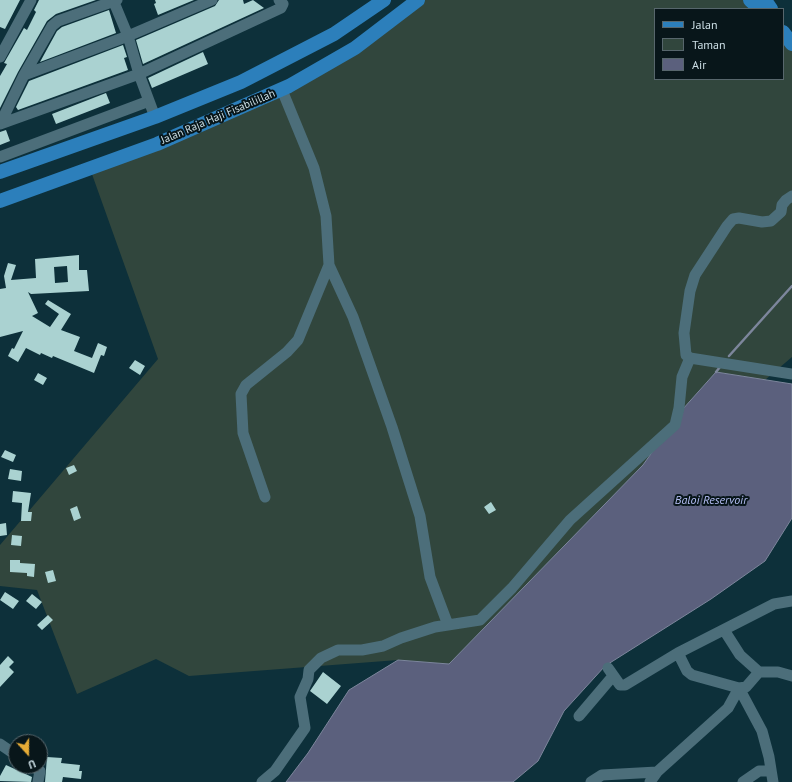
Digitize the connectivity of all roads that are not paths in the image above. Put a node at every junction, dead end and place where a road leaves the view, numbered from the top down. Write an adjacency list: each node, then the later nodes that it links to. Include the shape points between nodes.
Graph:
1 (31, 0): 14 (street)
2 (114, 0): 12 (street); 16 (street, via 55,23)
3 (212, 0): 12 (street)
4 (279, 0): 15 (street, via 283,4 281,8)
5 (384, 0): 19 (main road, via 334,34 293,56 241,82)
6 (418, 0): 10 (main road, Jalan Raja Haji Fisabilillah)
7 (429, 0): 10 (main road)
8 (750, 0): 9 (main road)
9 (759, 8)
10 (407, 10): 17 (main road, Jalan Raja Haji Fisabilillah, via 355,48)
11 (784, 33): 13 (main road)
12 (128, 36): 15 (street); 16 (street)
13 (792, 44)
14 (0, 57)
15 (138, 74): 18 (street); 20 (street)
16 (24, 75): 20 (street)
17 (282, 90): 24 (main road, Jalan Raja Haji Fisabilillah, via 157,144); 25 (street, via 314,168 326,216)
18 (149, 101): 19 (street); 21 (street)
19 (155, 117): 22 (main road)
20 (0, 124)
21 (0, 157)
22 (0, 172)
23 (792, 196): 26 (street, via 786,200 780,212 771,221 733,219 695,275 684,333 686,352)
24 (0, 201)
25 (329, 265): 28 (street, via 298,340 246,385 242,394 243,433); 30 (street, via 353,317 392,427 420,516 430,577)
26 (690, 358): 27 (street); 30 (street, via 682,377 675,425 570,520 480,620)
27 (792, 374)
28 (265, 497)
29 (792, 601): 31 (street, via 774,604)
30 (448, 625): 39 (street, via 435,627 383,646 362,650 338,650 321,658 309,670 300,696 305,728 275,771)
31 (724, 630): 32 (street); 33 (street, via 740,655)
32 (678, 653): 35 (street, via 687,671 692,675); 36 (street, via 625,685 620,685 610,672)
33 (759, 672): 34 (street, via 778,672); 35 (street, via 746,687)
34 (792, 676)
35 (739, 688): 37 (street, via 762,731); 38 (street, via 728,708)
36 (579, 716)
37 (771, 771): 42 (street, via 758,771); 43 (street)
38 (658, 772): 40 (street, via 602,775); 41 (street)
39 (262, 782)
40 (592, 782)
41 (650, 782)
42 (743, 782)
43 (773, 782)

